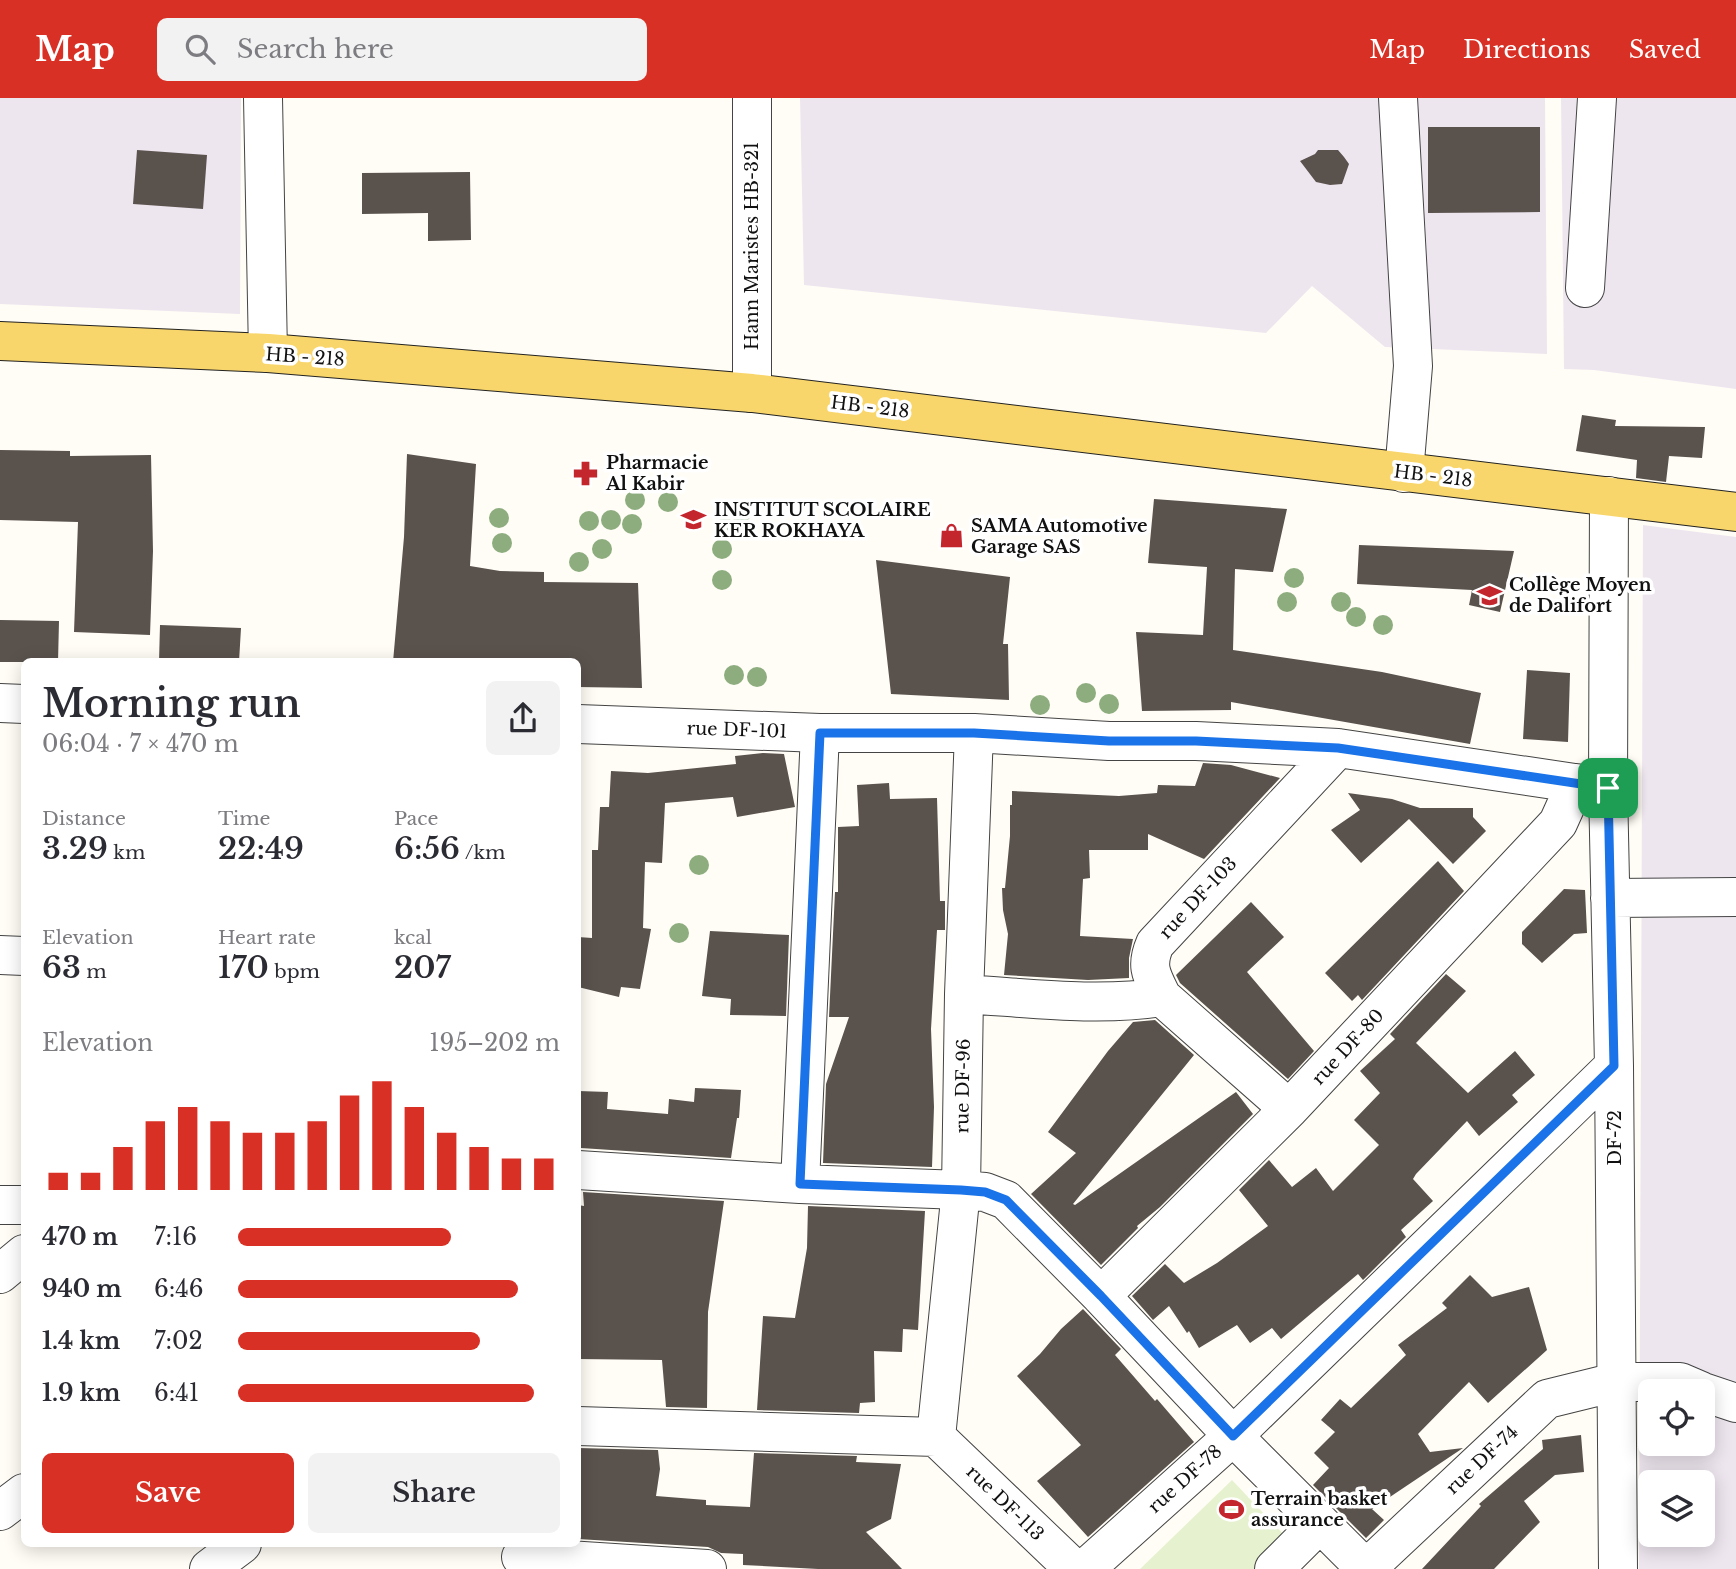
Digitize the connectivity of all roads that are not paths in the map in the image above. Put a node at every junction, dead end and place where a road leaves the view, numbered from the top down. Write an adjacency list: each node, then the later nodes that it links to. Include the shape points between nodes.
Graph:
1 (263, 98): 7 (street)
2 (752, 98): 8 (street, Hann Maristes HB-321)
3 (1398, 98): 9 (street, via 1413,366)
4 (1597, 98): 5 (street)
5 (1585, 288)
6 (0, 341): 7 (main road, HB - 218)
7 (268, 353): 8 (main road, HB - 218)
8 (752, 393): 9 (main road, HB - 218)
9 (1404, 473): 10 (main road, HB - 218)
10 (1609, 496): 11 (main road, HB - 218); 18 (street, DF-72 / DF-72)
11 (1736, 512)
12 (0, 703): 13 (street)
13 (21, 704)
14 (581, 724): 15 (street, rue DF-101)
15 (820, 733): 16 (street, rue DF-101); 28 (street)
16 (974, 733): 17 (street, rue DF-101); 23 (street, rue DF-96)
17 (1338, 748): 18 (street, rue DF-101); 24 (street, rue DF-103, via 1155,944 1150,973)
18 (1592, 786): 20 (street, DF-72 / DF-72); 26 (street, rue DF-80)
19 (1736, 897): 20 (street)
20 (1611, 898): 25 (street, DF-72 / DF-72)
21 (0, 955): 22 (street)
22 (21, 956)
23 (964, 994): 24 (street, via 1096,1002); 29 (street, rue DF-96)
24 (1162, 997): 26 (street, rue DF-103)
25 (1614, 1066): 35 (street, DF-72 / DF-72); 40 (street, rue DF-78)
26 (1289, 1110): 34 (street, rue DF-80)
27 (581, 1170): 28 (street)
28 (800, 1184): 29 (street)
29 (979, 1193): 34 (street, via 1006,1200); 41 (street, rue DF-96)
30 (0, 1205): 31 (street)
31 (21, 1205)
32 (21, 1256): 33 (street)
33 (0, 1274)
34 (1101, 1296): 40 (street)
35 (1616, 1382): 36 (street, rue DF-74); 52 (street, rue DF-74, via 1547,1399); 53 (street, DF-72 / DF-72)
36 (1638, 1382)
37 (1715, 1396): 38 (street, rue DF-74)
38 (1736, 1403)
39 (581, 1426): 41 (street)
40 (1233, 1436): 44 (street); 50 (street, rue DF-78)
41 (936, 1437): 49 (street, rue DF-113)
42 (21, 1495): 43 (street)
43 (0, 1511)
44 (1320, 1523): 51 (street); 52 (street)
45 (238, 1547): 47 (street)
46 (522, 1556): 48 (street)
47 (209, 1569)
48 (707, 1569)
49 (1074, 1569)
50 (1085, 1569)
51 (1274, 1569)
52 (1366, 1569)
53 (1618, 1569)

